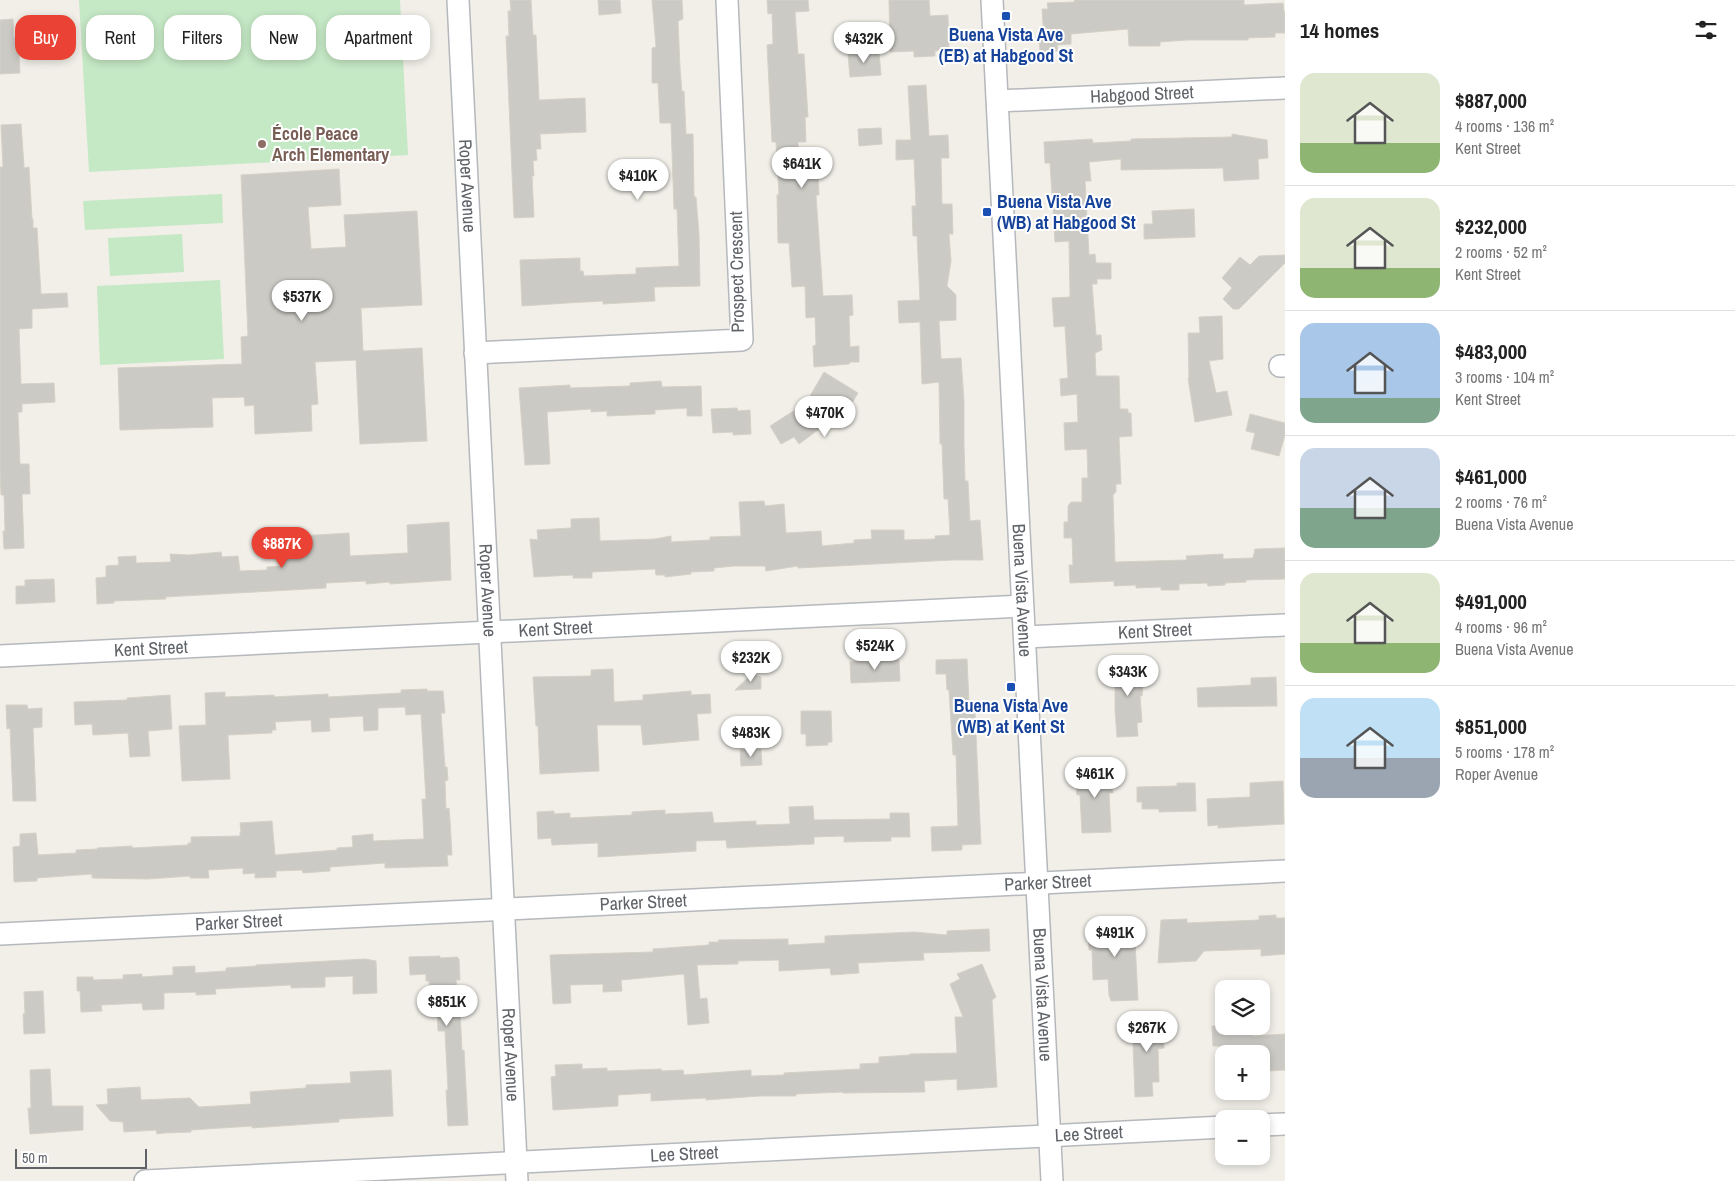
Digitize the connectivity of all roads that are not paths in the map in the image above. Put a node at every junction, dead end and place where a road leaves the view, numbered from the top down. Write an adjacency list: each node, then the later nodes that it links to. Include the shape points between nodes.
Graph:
1 (458, 0): 6 (street, Roper Avenue)
2 (727, 0): 6 (street, Prospect Crescent, via 742,340)
3 (992, 0): 5 (street, Buena Vista Avenue)
4 (1285, 88): 5 (street, Habgood Street)
5 (998, 101): 7 (street, Buena Vista Avenue)
6 (475, 353): 9 (street, Roper Avenue)
7 (1022, 606): 9 (street, Kent Street); 10 (street, Buena Vista Avenue)
8 (1285, 624): 10 (street, Kent Street)
9 (490, 632): 11 (street, Kent Street); 14 (street, Roper Avenue)
10 (1024, 637): 13 (street, Buena Vista Avenue)
11 (0, 656)
12 (1285, 871): 13 (street, Parker Street)
13 (1037, 884): 14 (street, Parker Street); 19 (street, Buena Vista Avenue)
14 (504, 910): 15 (street, Parker Street); 20 (street, Roper Avenue)
15 (0, 934)
16 (1285, 1124): 17 (street)
17 (1270, 1125)
18 (1215, 1127): 19 (street, Lee Street)
19 (1049, 1136): 20 (street, Lee Street); 22 (street, Buena Vista Avenue)
20 (517, 1172): 21 (street, Lee Street)
21 (145, 1181)
22 (1052, 1181)

